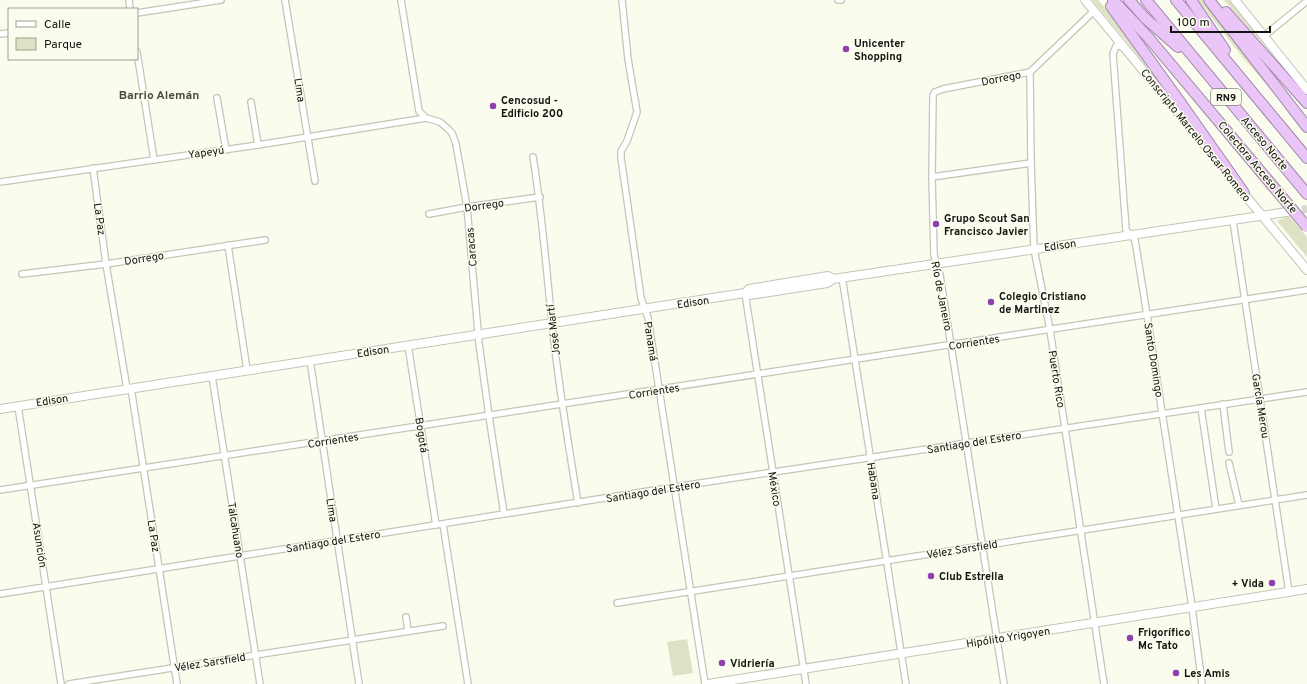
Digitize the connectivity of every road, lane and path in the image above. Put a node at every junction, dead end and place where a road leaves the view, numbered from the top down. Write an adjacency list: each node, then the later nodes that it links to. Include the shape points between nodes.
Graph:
1 (221, 0): 17 (street)
2 (285, 0): 31 (street, Lima)
3 (401, 0): 29 (street, via 419,112)
4 (622, 0): 63 (street, Panamá, via 637,112 621,158 641,298)
5 (1085, 0): 16 (street, Conscripto Marcelo Oscar Romero)
6 (1106, 0): 42 (highway)
7 (1113, 0): 46 (highway, Colectora Acceso Norte, via 1148,37)
8 (1129, 0): 21 (highway, via 1145,18)
9 (1146, 0): 21 (highway, Acceso Norte / RN9)
10 (1176, 0): 24 (highway, Acceso Norte / RN9)
11 (1191, 0): 24 (highway)
12 (1209, 0): 30 (highway)
13 (1215, 0): 28 (highway)
14 (1234, 0): 18 (street)
15 (1307, 2): 18 (street)
16 (1094, 11): 19 (street, Conscripto Marcelo Oscar Romero); 22 (street, Dorrego)
17 (138, 13)
18 (1264, 36): 23 (street)
19 (1123, 47): 42 (street, Conscripto Marcelo Oscar Romero); 51 (street, Santo Domingo, via 1116,46 1113,54 1126,230)
20 (138, 58): 36 (street)
21 (1202, 68): 43 (highway, Acceso Norte / RN9)
22 (1030, 72): 25 (street, Dorrego, via 943,89); 37 (street, Puerto Rico)
23 (1307, 90)
24 (1253, 93): 35 (highway, Acceso Norte / RN9)
25 (934, 95): 39 (street, Río de Janeiro)
26 (218, 98): 33 (street)
27 (251, 102): 32 (street)
28 (1307, 103)
29 (426, 118): 31 (street, Yapeyú); 45 (street, Caracas, via 440,122 452,133)
30 (1307, 127)
31 (308, 136): 32 (street, Yapeyú); 40 (street, Lima)
32 (258, 145): 33 (street, Yapeyú)
33 (226, 150): 36 (street, Yapeyú)
34 (533, 157): 44 (street, José Martí)
35 (1307, 158)
36 (154, 160): 38 (street, Yapeyú)
37 (1031, 163): 39 (street); 54 (street, Puerto Rico)
38 (93, 168): 41 (street, Yapeyú); 55 (street, La Paz)
39 (932, 177): 56 (street, Río de Janeiro)
40 (315, 180)
41 (0, 182)
42 (1244, 193): 48 (street, Conscripto Marcelo Oscar Romero)
43 (1307, 194)
44 (540, 197): 45 (street, Dorrego); 65 (street, José Martí)
45 (467, 207): 47 (street, Dorrego); 67 (street, Caracas)
46 (1287, 207): 48 (street, Edison); 50 (highway, Colectora Acceso Norte, bridge)
47 (429, 214)
48 (1262, 216): 49 (street, Edison); 57 (street, Conscripto Marcelo Oscar Romero)
49 (1233, 220): 51 (street, Edison); 62 (street, García Merou)
50 (1307, 227)
51 (1130, 235): 54 (street, Edison); 64 (street, Santo Domingo, via 1135,240)
52 (265, 240): 53 (street, Dorrego)
53 (228, 245): 55 (street, Dorrego); 72 (street)
54 (1034, 249): 56 (street, Edison); 66 (street, Puerto Rico)
55 (106, 264): 58 (street, Dorrego); 75 (street, La Paz)
56 (936, 264): 59 (street, Edison); 69 (street, Río de Janeiro)
57 (1307, 270)
58 (22, 274)
59 (838, 278): 61 (street, Edison, via 828,276 749,288); 71 (street, Habana)
60 (1307, 290): 62 (street, Corrientes)
61 (745, 293): 63 (street, Edison); 73 (street, México)
62 (1245, 300): 64 (street, Corrientes); 78 (street, García Merou)
63 (645, 309): 65 (street, Edison); 76 (street, Panamá)
64 (1148, 316): 66 (street, Corrientes); 84 (street, Santo Domingo)
65 (552, 323): 67 (street, Edison); 80 (street, José Martí)
66 (1050, 330): 69 (street, Corrientes); 87 (street, Puerto Rico)
67 (479, 335): 68 (street, Edison); 85 (street, Caracas)
68 (408, 345): 70 (street, Edison); 86 (street, Bogotá)
69 (951, 346): 71 (street, Corrientes); 89 (street, Río de Janeiro)
70 (310, 360): 72 (street, Edison); 88 (street, Lima)
71 (856, 360): 73 (street, Corrientes); 92 (street, Habana)
72 (248, 370): 74 (street, Edison)
73 (758, 375): 76 (street, Corrientes); 95 (street, México)
74 (212, 376): 75 (street, Edison); 91 (street, Talcahuano)
75 (129, 388): 81 (street, Edison); 94 (street, La Paz)
76 (659, 390): 80 (street, Corrientes); 97 (street, Panamá)
77 (1307, 392): 78 (street, Santiago del Estero)
78 (1260, 399): 79 (street, Santiago del Estero); 100 (street, García Merou)
79 (1223, 404): 82 (street, Santiago del Estero); 90 (street)
80 (562, 405): 85 (street, Corrientes); 101 (street, José Martí)
81 (18, 406): 83 (street, Edison); 96 (street, Asunción)
82 (1201, 408): 84 (street, Santiago del Estero); 103 (street)
83 (0, 409)
84 (1162, 414): 87 (street, Santiago del Estero); 105 (street, Santo Domingo)
85 (489, 416): 86 (street, Corrientes); 104 (street, Caracas)
86 (420, 426): 88 (street, Corrientes); 107 (street, Bogotá)
87 (1065, 428): 89 (street, Santiago del Estero); 108 (street, Puerto Rico)
88 (322, 441): 91 (street, Corrientes); 109 (street, Lima)
89 (966, 443): 92 (street, Santiago del Estero); 110 (street, Río de Janeiro)
90 (1229, 452)
91 (224, 456): 94 (street, Corrientes); 111 (street, Talcahuano)
92 (871, 458): 95 (street, Santiago del Estero); 112 (street, Habana)
93 (1229, 463): 102 (street)
94 (143, 468): 96 (street, Corrientes); 113 (street, La Paz)
95 (773, 473): 97 (street, Santiago del Estero); 114 (street, México)
96 (30, 486): 98 (street, Corrientes); 115 (street, Asunción)
97 (674, 487): 101 (street, Santiago del Estero); 117 (street, Panamá)
98 (0, 490)
99 (1307, 495): 100 (street, Vélez Sarsfield)
100 (1275, 500): 102 (street, Vélez Sarsfield); 118 (street, García Merou)
101 (578, 503): 104 (street, Santiago del Estero)
102 (1239, 505): 103 (street, Vélez Sarsfield)
103 (1216, 509): 105 (street, Vélez Sarsfield)
104 (504, 514): 106 (street, Santiago del Estero)
105 (1178, 515): 108 (street, Vélez Sarsfield); 121 (street, Santo Domingo)
106 (443, 524): 107 (street, Santiago del Estero); 137 (street)
107 (436, 525): 109 (street, Santiago del Estero)
108 (1080, 530): 110 (street, Vélez Sarsfield); 123 (street, Puerto Rico)
109 (337, 541): 111 (street, Santiago del Estero); 127 (street, Lima)
110 (983, 546): 112 (street, Vélez Sarsfield); 126 (street, Río de Janeiro)
111 (240, 556): 113 (street, Santiago del Estero); 129 (street, Talcahuano)
112 (886, 560): 114 (street, Vélez Sarsfield); 128 (street, Habana)
113 (159, 569): 115 (street, Santiago del Estero); 130 (street, La Paz)
114 (789, 576): 117 (street, Vélez Sarsfield); 131 (street, México)
115 (46, 587): 119 (street, Santiago del Estero); 132 (street, Asunción)
116 (1307, 589): 118 (street, Hipólito Yrigoyen)
117 (691, 591): 120 (street, Vélez Sarsfield); 138 (street, Panamá)
118 (1289, 592): 121 (street, Hipólito Yrigoyen)
119 (0, 594)
120 (617, 603)
121 (1192, 607): 123 (street, Hipólito Yrigoyen); 144 (street, Santo Domingo)
122 (406, 617): 125 (street)
123 (1095, 623): 126 (street, Hipólito Yrigoyen); 143 (street, Puerto Rico)
124 (443, 626): 125 (street, Vélez Sarsfield)
125 (408, 631): 127 (street, Vélez Sarsfield)
126 (997, 638): 128 (street, Hipólito Yrigoyen); 142 (street, Río de Janeiro)
127 (352, 640): 129 (street, Vélez Sarsfield); 136 (street, Lima)
128 (900, 653): 131 (street, Hipólito Yrigoyen); 141 (street, Habana)
129 (255, 655): 130 (street, Vélez Sarsfield); 135 (street, Talcahuano)
130 (174, 668): 133 (street, Vélez Sarsfield); 134 (street, La Paz)
131 (804, 669): 139 (street, Hipólito Yrigoyen); 140 (street, México)
132 (61, 684)
133 (69, 684)
134 (177, 684)
135 (260, 684)
136 (359, 684)
137 (468, 684)
138 (704, 684)
139 (708, 684)
140 (806, 684)
141 (906, 684)
142 (1004, 684)
143 (1104, 684)
144 (1202, 684)

